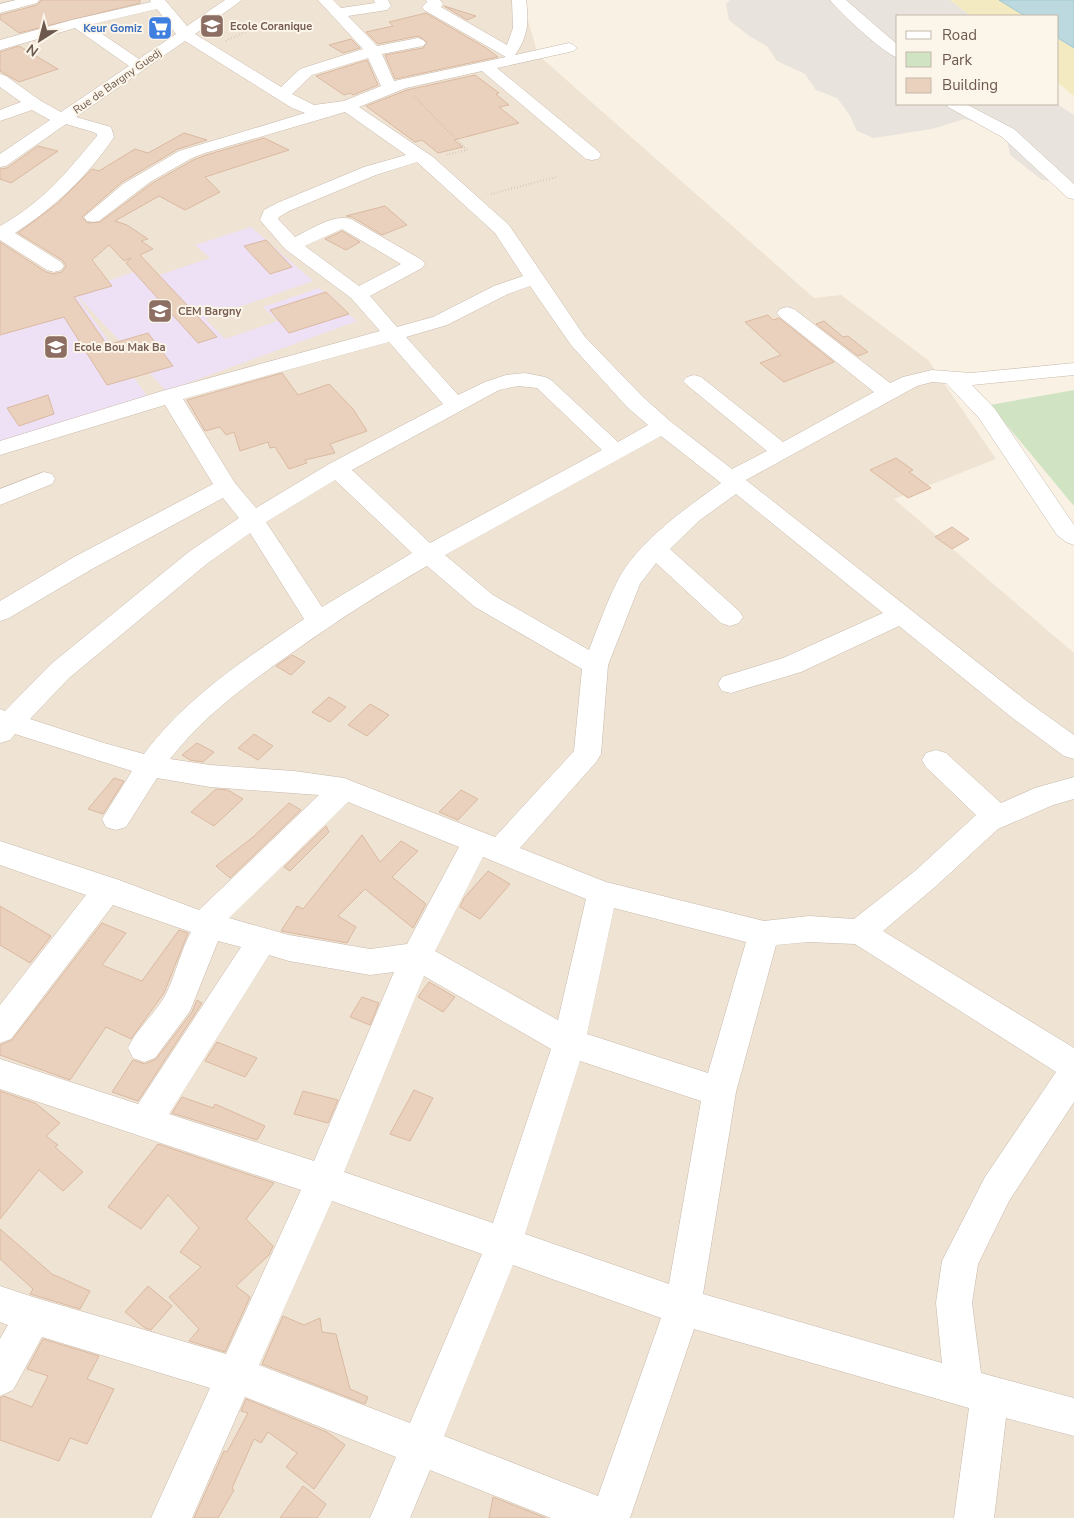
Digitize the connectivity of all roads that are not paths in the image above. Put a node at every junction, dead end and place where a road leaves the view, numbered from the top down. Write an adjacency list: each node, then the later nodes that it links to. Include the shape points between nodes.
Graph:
1 (32, 0): 9 (street)
2 (235, 0): 12 (street, Rue de Bargny Guedj)
3 (325, 0): 10 (street)
4 (381, 0): 10 (street, via 383,6)
5 (433, 0): 6 (street, via 436,4 429,8 509,53 521,30)
6 (519, 0)
7 (837, 0): 17 (street)
8 (158, 2): 11 (street); 12 (street)
9 (0, 9)
10 (338, 13): 16 (street)
11 (77, 24): 14 (street); 19 (street)
12 (184, 34): 19 (street, Rue de Bargny Guedj); 22 (street)
13 (418, 43): 16 (street)
14 (0, 45)
15 (569, 48): 18 (street)
16 (373, 51): 21 (street); 22 (street, via 306,72)
17 (896, 51)
18 (484, 65): 21 (street); 28 (street)
19 (139, 66): 27 (street, Rue de Bargny Guedj)
20 (0, 80): 23 (street)
21 (395, 87): 25 (street)
22 (282, 95): 25 (street, via 313,110)
23 (34, 104): 26 (street); 27 (street)
24 (956, 105): 31 (street, via 1008,133)
25 (347, 106): 29 (street); 32 (street, via 178,158 111,201)
26 (0, 116)
27 (65, 118): 30 (street, Rue de Bargny Guedj); 33 (street, via 94,125 105,131 106,137 58,193 40,209)
28 (592, 155)
29 (420, 156): 34 (street, via 370,171 270,214 269,220); 36 (street, via 502,229)
30 (0, 162)
31 (1074, 194)
32 (93, 217)
33 (2, 233): 35 (street)
34 (292, 245): 37 (street); 37 (street, via 345,223 415,264)
35 (54, 266)
36 (535, 278): 39 (street, via 501,290 440,321); 46 (street, via 578,341 628,396)
37 (358, 294): 39 (street)
38 (787, 314): 43 (street)
39 (394, 335): 44 (street); 45 (street)
40 (1074, 369): 41 (street, via 1004,378)
41 (951, 376): 43 (street, via 910,381); 56 (street, via 987,414 1065,530)
42 (694, 380): 49 (street)
43 (889, 393): 49 (street)
44 (170, 396): 47 (street); 53 (street)
45 (456, 406): 48 (street, via 510,380 535,381 544,384); 50 (street)
46 (662, 426): 48 (street); 52 (street)
47 (0, 448)
48 (616, 452): 58 (street)
49 (782, 452): 52 (street)
50 (337, 469): 55 (street); 58 (street)
51 (44, 479): 54 (street)
52 (733, 481): 57 (street); 60 (street)
53 (226, 486): 55 (street); 59 (street)
54 (0, 498)
55 (253, 520): 62 (street); 65 (street, via 148,597 60,670)
56 (1074, 537)
57 (656, 549): 61 (street); 63 (street, via 629,582)
58 (429, 555): 62 (street); 63 (street, via 484,601)
59 (0, 612)
60 (901, 615): 64 (street, via 792,665); 66 (street)
61 (730, 617)
62 (318, 620): 68 (street, via 192,716)
63 (595, 665): 73 (street, via 588,754)
64 (731, 684)
65 (3, 725): 68 (street)
66 (1074, 749)
67 (936, 760): 71 (street)
68 (150, 764): 70 (street, via 210,776 313,782); 72 (street)
69 (1074, 788): 71 (street, via 1044,796)
70 (344, 789): 73 (street); 77 (street)
71 (997, 817): 78 (street, via 988,821 925,879)
72 (116, 819)
73 (487, 847): 76 (street); 81 (street)
74 (0, 853): 75 (street)
75 (108, 889): 77 (street); 82 (street)
76 (602, 893): 79 (street); 83 (street)
77 (207, 925): 80 (street); 84 (street, via 179,1000)
78 (860, 932): 79 (street, via 809,929); 85 (street)
79 (764, 934): 88 (street)
80 (262, 941): 81 (street, via 370,962); 89 (street)
81 (417, 956): 83 (street); 90 (street)
82 (0, 1029)
83 (568, 1043): 88 (street); 91 (street)
84 (144, 1048)
85 (1074, 1066)
86 (0, 1074): 89 (street)
87 (1074, 1074): 96 (street, via 997,1189 960,1261 954,1303)
88 (720, 1092): 92 (street)
89 (145, 1123): 90 (street)
90 (323, 1181): 91 (street); 94 (street)
91 (504, 1244): 92 (street); 98 (street)
92 (683, 1307): 96 (street); 102 (street)
93 (17, 1310): 94 (street); 95 (street)
94 (236, 1375): 98 (street); 99 (street)
95 (0, 1378)
96 (977, 1391): 97 (street); 103 (street)
97 (1074, 1417)
98 (420, 1446): 100 (street); 101 (street)
99 (171, 1518)
100 (390, 1518)
101 (603, 1518)
102 (610, 1518)
103 (974, 1518)

